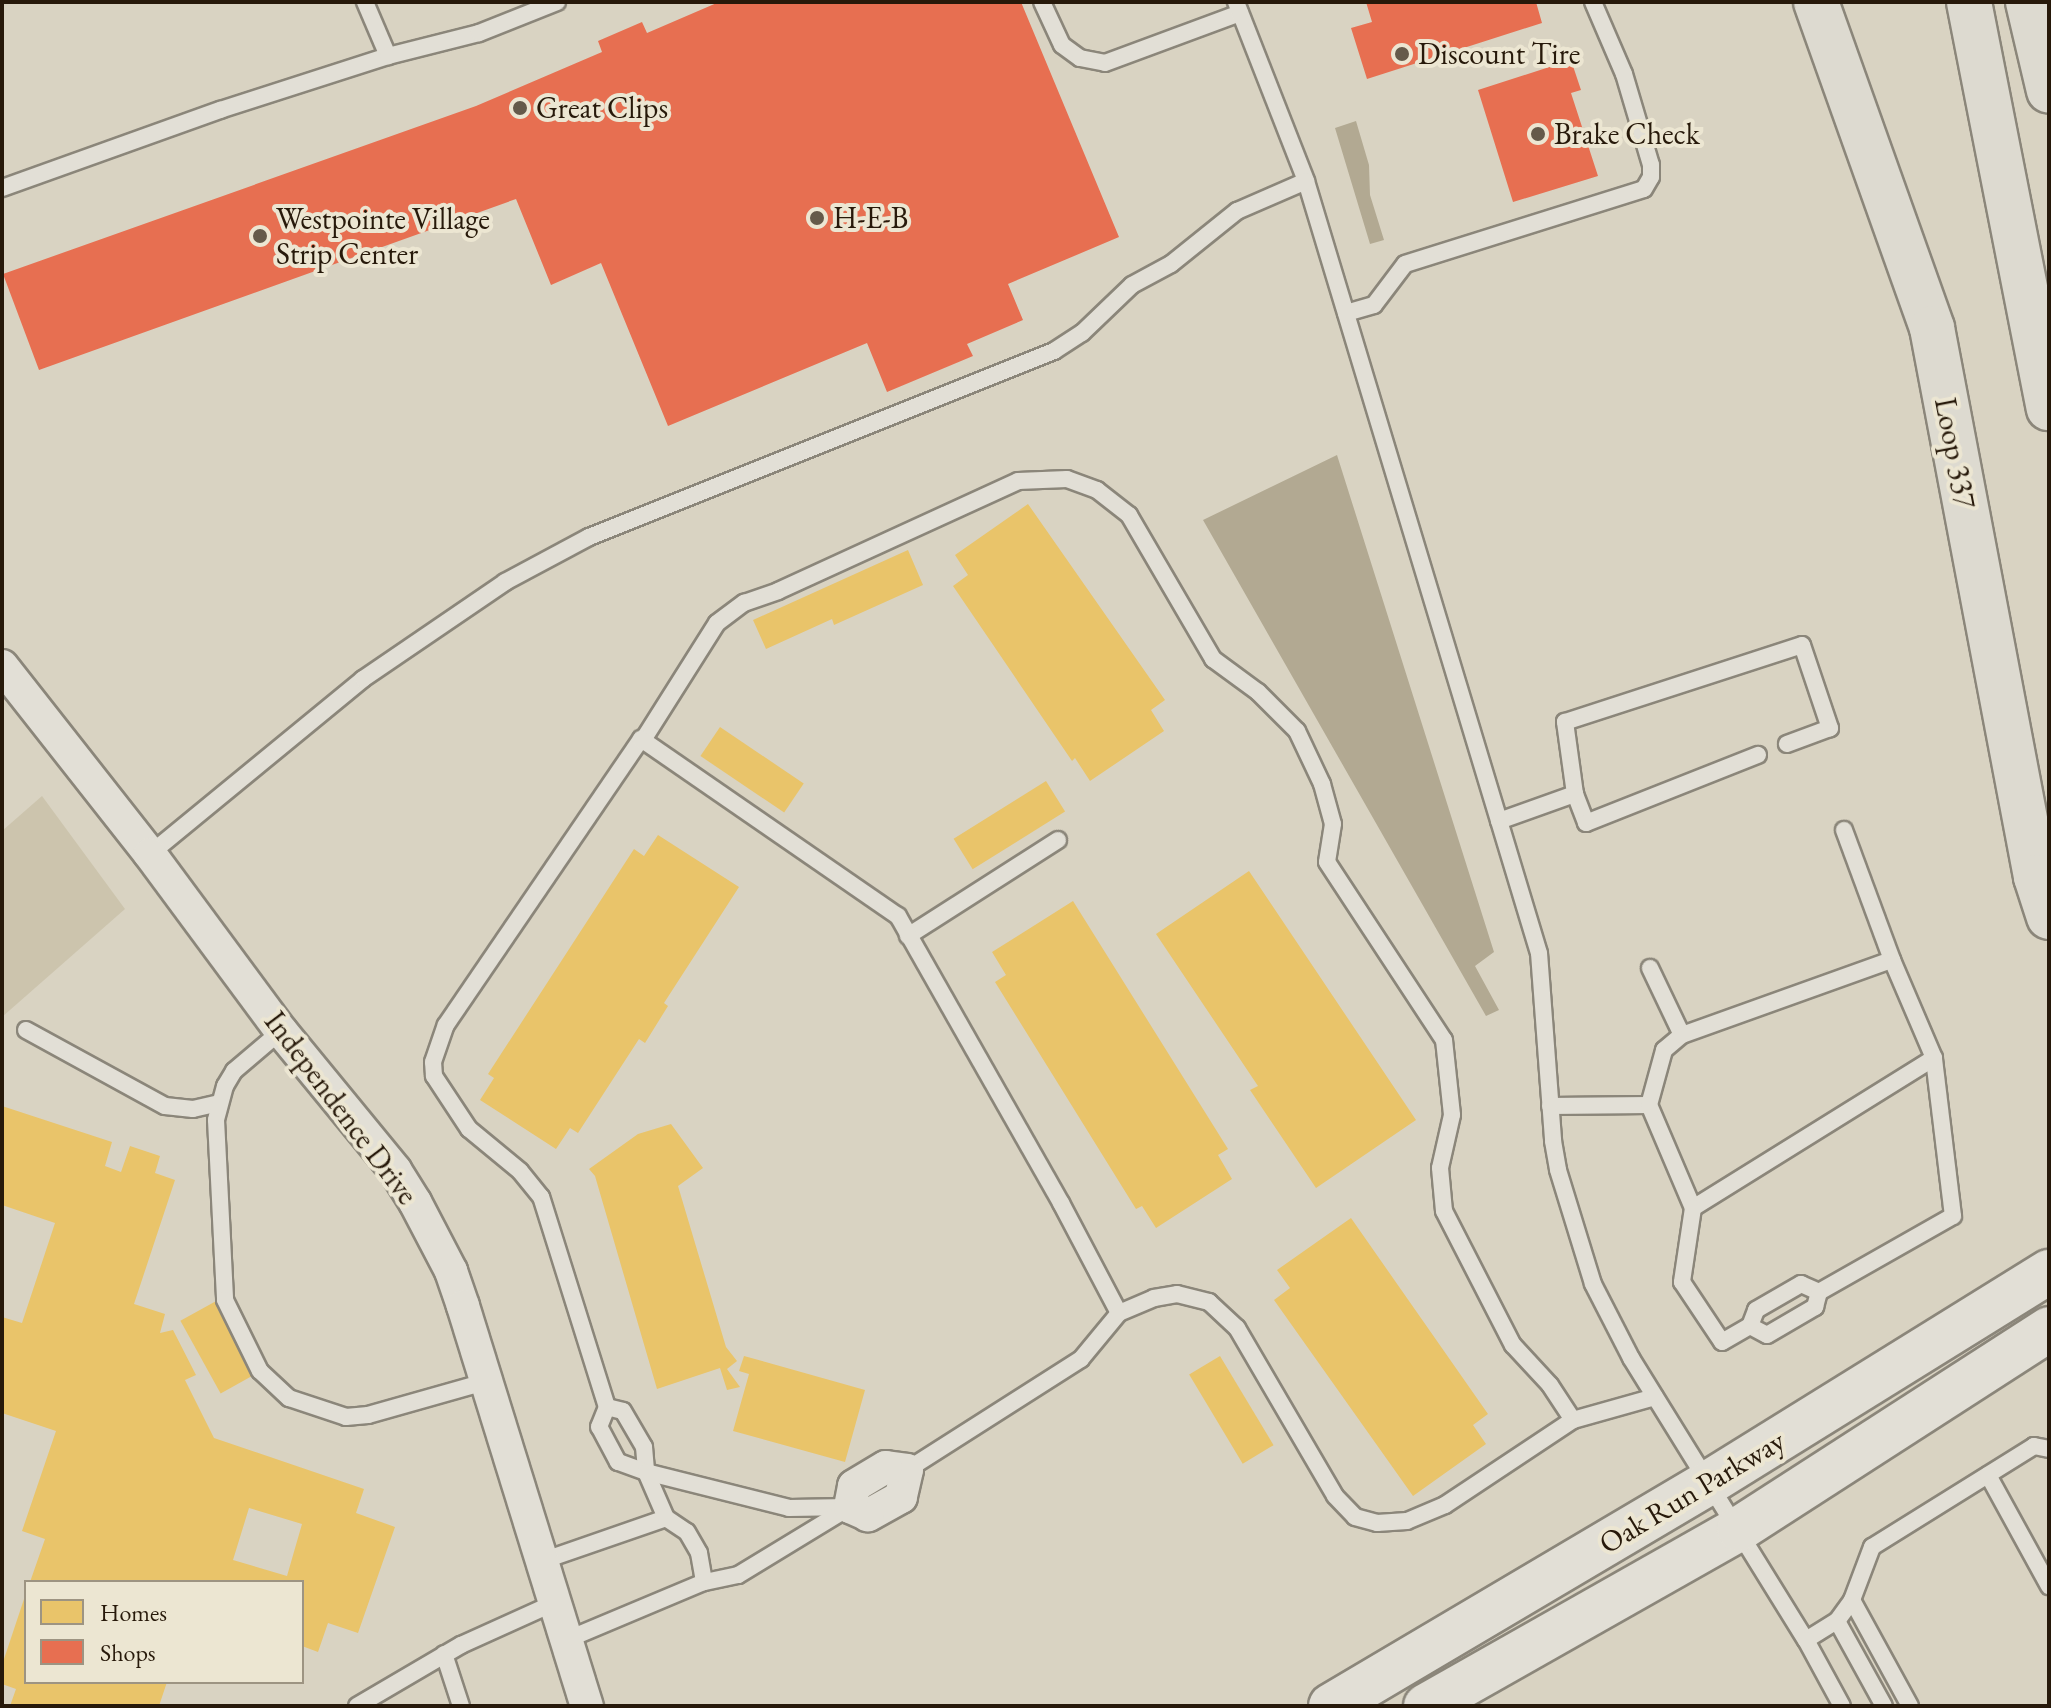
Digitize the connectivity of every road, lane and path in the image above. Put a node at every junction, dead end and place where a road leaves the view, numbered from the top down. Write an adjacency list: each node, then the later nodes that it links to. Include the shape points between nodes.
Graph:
1 (365, 2): 9 (lane)
2 (557, 2): 9 (lane, via 479,33)
3 (1042, 2): 8 (lane, via 1055,35 1080,58 1105,63)
4 (1593, 2): 13 (lane, via 1624,74 1651,165 1644,189 1405,264 1374,305)
5 (1816, 2): 24 (main road, Loop 337, via 1932,328 2036,877)
6 (1969, 2): 14 (main road)
7 (2028, 2): 10 (main road)
8 (1238, 8): 11 (lane)
9 (388, 56): 12 (lane)
10 (2049, 91)
11 (1306, 181): 13 (lane); 23 (lane, via 1237,211 1171,264 1132,285 1082,333 1054,351 589,537 517,575 363,679)
12 (2, 188)
13 (1346, 313): 20 (lane)
14 (2049, 408)
15 (2, 666): 23 (street, Independence Drive)
16 (643, 740): 25 (lane, via 898,916); 43 (lane, via 446,1025 433,1062 434,1076 469,1129 520,1171 541,1197); 44 (lane, via 717,623 744,603 1018,481 1067,479 1097,490 1129,515 1213,659 1258,692 1297,731 1322,784 1333,824 1327,862 1444,1040 1452,1115 1440,1168 1444,1211 1513,1345)
17 (1787, 744): 19 (lane, via 1830,728 1802,645 1565,722)
18 (1758, 755): 19 (lane, via 1586,823)
19 (1575, 794): 20 (lane)
20 (1499, 821): 34 (lane, via 1539,953)
21 (1844, 830): 26 (lane)
22 (1058, 840): 25 (lane)
23 (150, 854): 29 (street, Independence Drive)
24 (2049, 917)
25 (908, 936): 38 (lane)
26 (1892, 960): 30 (lane); 31 (lane)
27 (1650, 968): 30 (lane)
28 (26, 1030): 32 (lane, via 165,1106 193,1109)
29 (281, 1031): 32 (lane, via 234,1071); 41 (street, Independence Drive, via 415,1202 451,1271)
30 (1682, 1035): 33 (lane, via 1664,1050)
31 (1934, 1058): 35 (lane); 37 (lane, via 1953,1216)
32 (219, 1103): 41 (lane, via 225,1300 260,1371 289,1398 346,1417)
33 (1649, 1105): 34 (lane); 35 (lane)
34 (1550, 1106): 42 (lane, via 1561,1182 1593,1284)
35 (1693, 1208): 39 (lane, via 1682,1282 1722,1342)
36 (2049, 1272): 49 (street, Oak Run Parkway)
37 (1819, 1292): 39 (lane, via 1801,1284 1756,1310); 39 (lane, via 1815,1307 1767,1335)
38 (1119, 1313): 44 (lane, via 1177,1294 1209,1302 1237,1328 1335,1496 1355,1517 1377,1523 1407,1521 1445,1505); 46 (lane, via 1081,1359)
39 (1750, 1326)
40 (2049, 1329): 52 (street, Oak Run Parkway)
41 (488, 1381): 53 (street, Independence Drive)
42 (1655, 1397): 44 (lane); 49 (lane)
43 (607, 1407): 47 (lane, via 623,1411 644,1447); 47 (lane, via 599,1427 618,1462)
44 (1573, 1420)
45 (2049, 1449): 48 (lane, via 2034,1446)
46 (907, 1470): 50 (street, via 886,1467 854,1486)
47 (646, 1472): 50 (lane, via 789,1508); 51 (lane)
48 (1988, 1475): 55 (lane); 56 (lane, via 1872,1547)
49 (1710, 1482): 52 (lane); 65 (street, Oak Run Parkway)
50 (850, 1507): 54 (lane, via 738,1575)
51 (666, 1518): 53 (lane); 54 (lane, via 687,1532 699,1553)
52 (1739, 1529): 60 (lane); 66 (street, Oak Run Parkway)
53 (542, 1561): 57 (street, Independence Drive)
54 (704, 1582): 59 (lane)
55 (2049, 1586)
56 (1852, 1600): 58 (lane); 69 (lane)
57 (554, 1603): 59 (street, Independence Drive); 61 (lane)
58 (1837, 1621): 60 (lane); 68 (lane)
59 (566, 1640): 64 (street, Independence Drive)
60 (1806, 1640): 67 (lane)
61 (444, 1654): 62 (lane); 63 (lane)
62 (357, 1706)
63 (461, 1706)
64 (587, 1706)
65 (1331, 1706)
66 (1426, 1706)
67 (1842, 1706)
68 (1884, 1706)
69 (1910, 1706)

